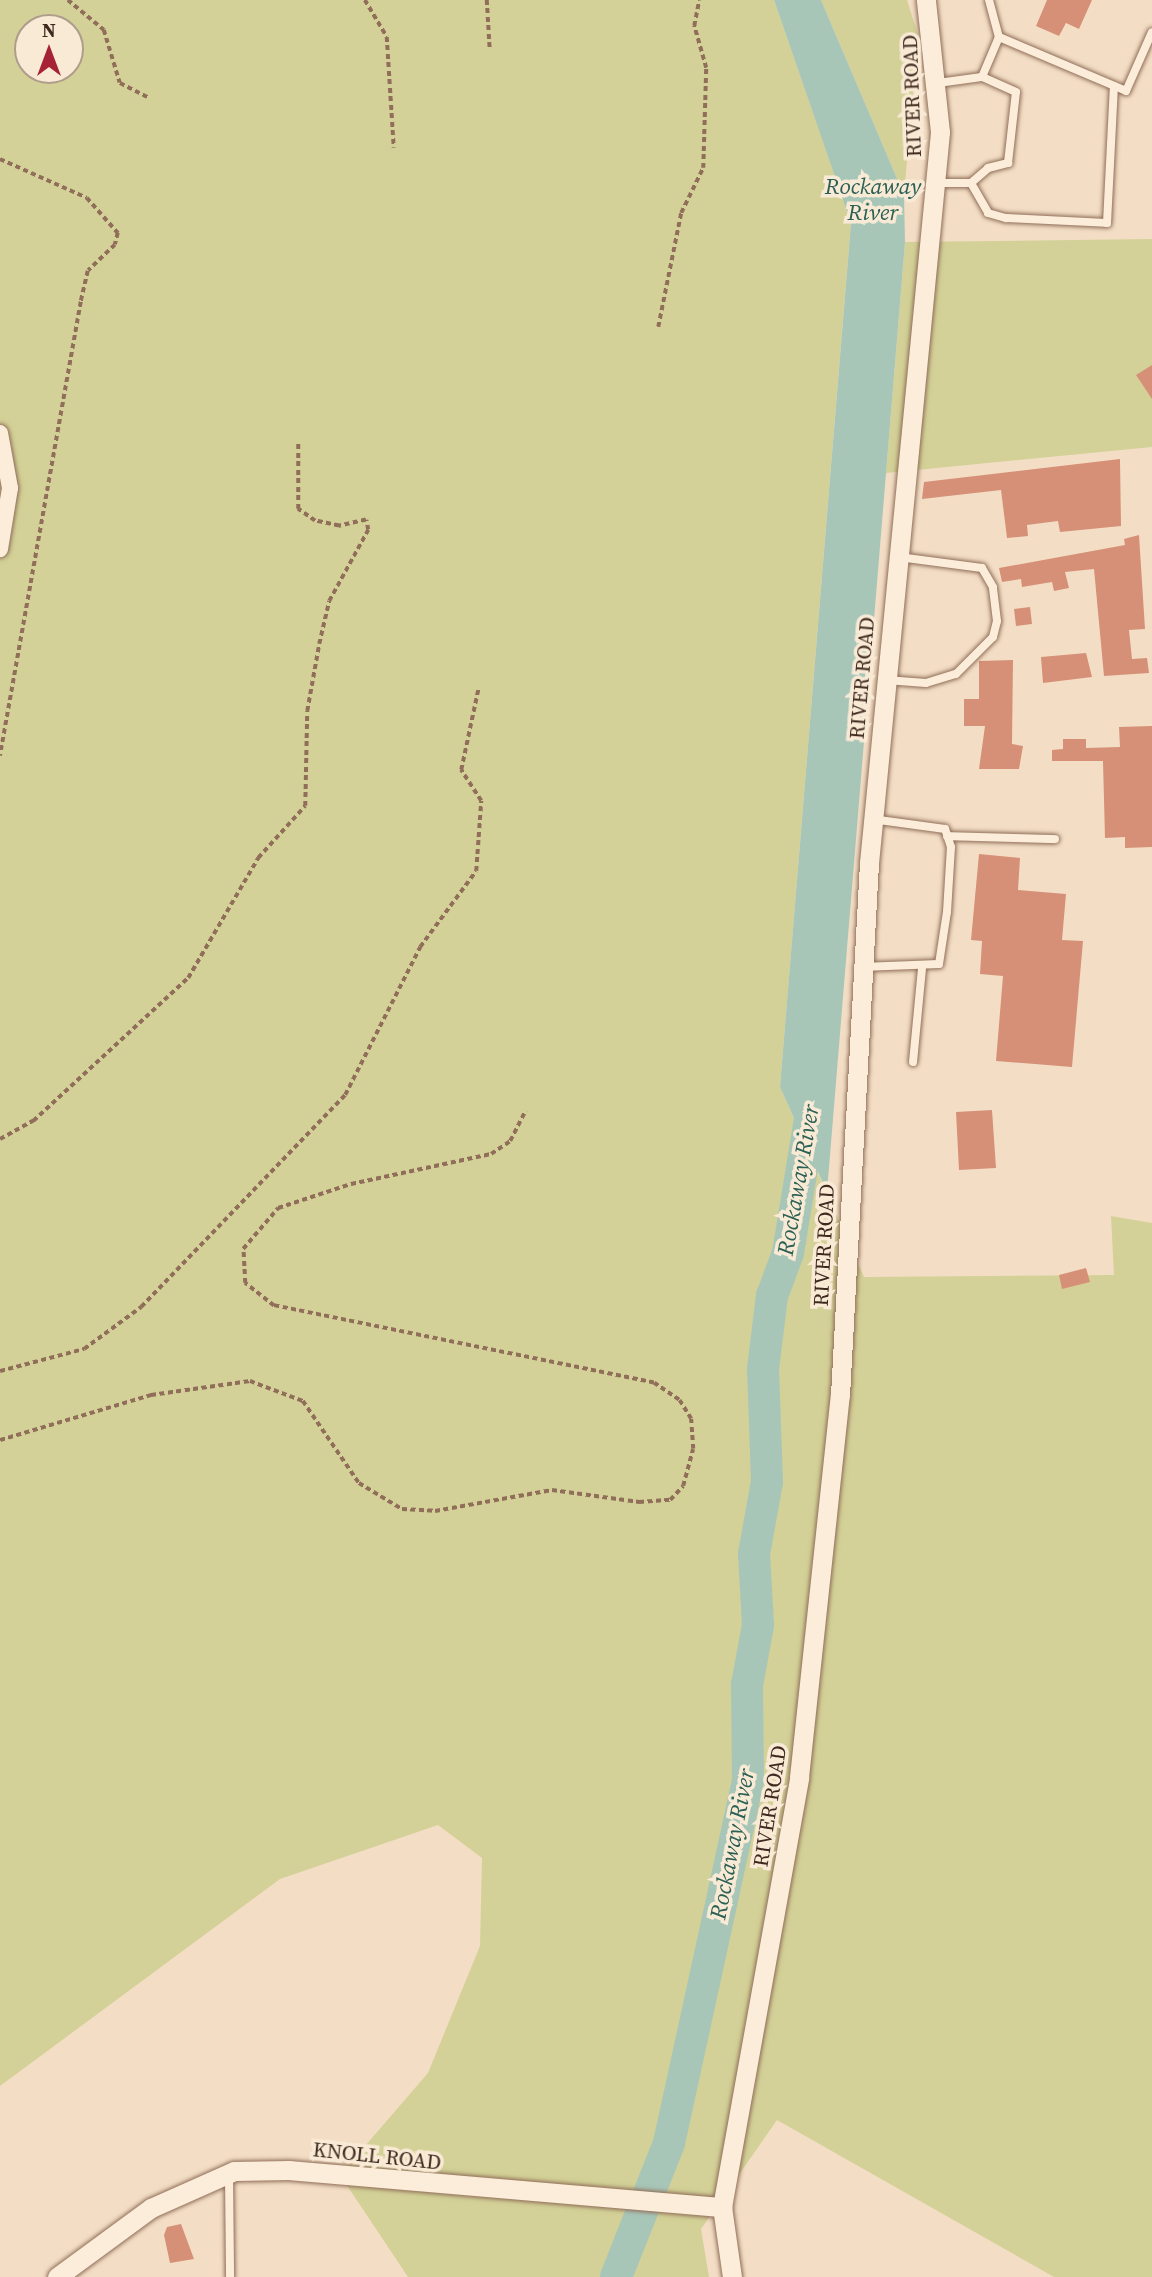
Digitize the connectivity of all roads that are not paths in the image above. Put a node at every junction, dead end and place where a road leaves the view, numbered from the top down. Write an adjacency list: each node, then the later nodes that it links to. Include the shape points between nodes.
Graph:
1 (926, 0): 6 (street, RIVER ROAD)
2 (989, 0): 4 (lane)
3 (1152, 32): 7 (lane, via 1126,91)
4 (999, 37): 5 (lane); 7 (lane)
5 (982, 77): 6 (lane); 9 (lane, via 1016,92 1008,163 988,167)
6 (938, 83): 8 (street, RIVER ROAD)
7 (1115, 86): 9 (lane, via 1107,223 988,213)
8 (935, 183): 9 (lane); 12 (street, RIVER ROAD)
9 (971, 183)
10 (0, 433): 11 (street, via 10,488)
11 (0, 549)
12 (896, 555): 13 (street, RIVER ROAD); 13 (lane, via 913,563 982,568 993,587 997,621 993,637 956,674 926,683)
13 (885, 680): 14 (street, RIVER ROAD)
14 (873, 819): 15 (lane, via 945,829); 17 (street, RIVER ROAD)
15 (947, 835): 16 (lane); 18 (lane, via 947,912 939,964)
16 (1055, 839)
17 (861, 967): 18 (lane); 21 (street, RIVER ROAD, via 823,1584 799,1777)
18 (922, 969): 19 (lane)
19 (913, 1062)
20 (229, 2172): 21 (street, KNOLL ROAD, via 289,2170); 22 (street, KNOLL ROAD, via 151,2208); 23 (lane)
21 (722, 2207): 24 (street, RIVER ROAD)
22 (57, 2277)
23 (230, 2277)
24 (732, 2277)

